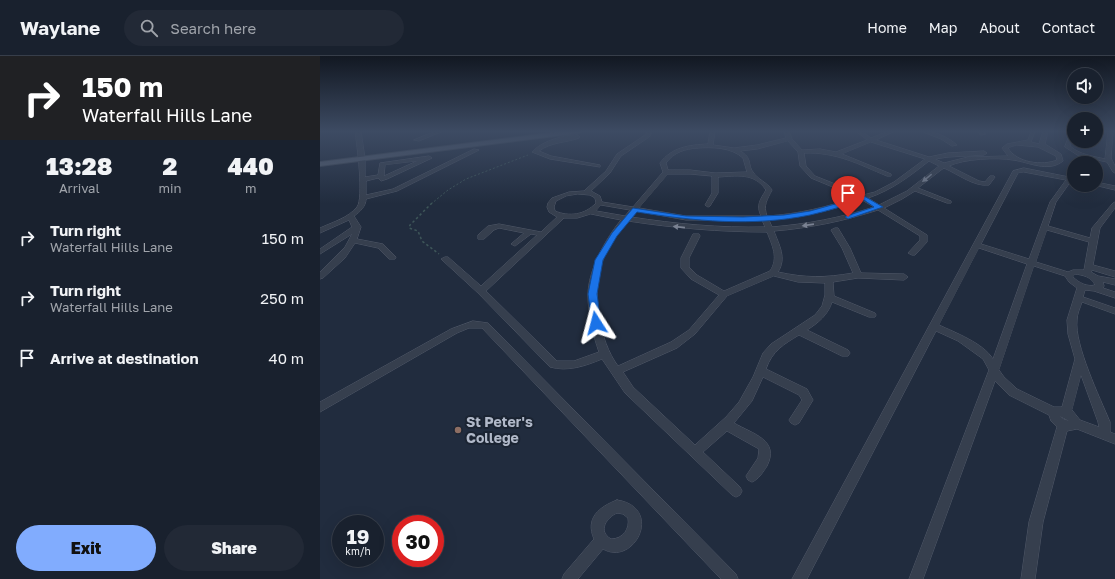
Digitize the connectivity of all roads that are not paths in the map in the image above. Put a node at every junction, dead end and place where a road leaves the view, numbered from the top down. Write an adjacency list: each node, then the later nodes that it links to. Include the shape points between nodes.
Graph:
1 (365, 155): 15 (main road)
2 (465, 155): 39 (street, via 395,190)
3 (546, 155): 22 (street)
4 (619, 155): 24 (street)
5 (669, 155): 26 (street, via 663,163)
6 (742, 155): 28 (street)
7 (801, 155): 40 (street, via 803,166 813,177)
8 (840, 155): 30 (street)
9 (918, 155): 18 (street)
10 (946, 155): 18 (street)
11 (1010, 155): 17 (street)
12 (1059, 155): 17 (street, via 1060,161 1046,165)
13 (1085, 155): 19 (street)
14 (1109, 155): 19 (street)
15 (361, 156): 16 (main road); 20 (main road); 33 (street)
16 (320, 158)
17 (1014, 158): 21 (street, via 957,161)
18 (929, 159): 21 (street); 40 (street, via 896,183)
19 (1110, 161): 25 (street)
20 (320, 164)
21 (944, 165): 31 (street, via 982,184 987,184); 37 (street, one-way to 37)
22 (596, 168): 23 (street); 24 (street)
23 (583, 170)
24 (610, 170): 38 (street)
25 (1115, 171)
26 (666, 172): 29 (street); 46 (street)
27 (381, 174): 27 (street, via 381,179 385,178 429,158 382,164); 33 (street)
28 (751, 174): 29 (street); 50 (street, via 767,185 769,190 761,204)
29 (715, 175): 43 (street, via 715,193)
30 (889, 175)
31 (992, 178)
32 (1067, 178): 64 (street, via 1024,170 1016,171)
33 (362, 180): 39 (street)
34 (1067, 185): 53 (street, via 1053,202)
35 (1103, 185): 36 (street)
36 (1115, 188)
37 (914, 189): 41 (street); 45 (street)
38 (586, 192): 42 (street, via 598,197); 49 (street, via 569,193 550,203 552,212)
39 (363, 198): 48 (street, via 361,207)
40 (864, 198): 45 (street); 50 (street, via 821,211)
41 (949, 202)
42 (599, 203): 46 (street); 47 (street)
43 (708, 204)
44 (1115, 204): 62 (street, via 1099,224)
45 (880, 207): 54 (street, one-way to 54, via 834,220); 66 (street, via 923,235 924,240)
46 (635, 209): 50 (street, via 686,218); 51 (street)
47 (591, 212): 49 (street, via 574,217); 51 (street)
48 (350, 215): 52 (street); 56 (street)
49 (562, 216): 58 (street)
50 (764, 218): 54 (street)
51 (627, 220): 54 (street, one-way to 51, via 720,230); 92 (street, via 620,226 599,260 592,294 599,338)
52 (357, 227): 61 (street); 65 (street)
53 (1044, 227): 62 (street); 69 (street)
54 (769, 230): 71 (street, via 779,254 777,267)
55 (835, 230): 73 (street)
56 (320, 231)
57 (529, 232): 58 (street); 60 (street, via 498,226 491,228); 63 (street)
58 (542, 234): 82 (street)
59 (696, 236): 83 (street, via 685,258 686,268 694,277)
60 (481, 237)
61 (354, 241): 67 (street, via 380,246); 75 (street)
62 (1092, 241): 70 (street)
63 (515, 244)
64 (977, 245): 69 (street); 89 (street)
65 (320, 252)
66 (912, 253)
67 (392, 257)
68 (445, 259): 82 (street)
69 (1032, 263): 74 (street); 94 (street)
70 (1087, 270): 72 (street); 74 (street); 77 (street)
71 (773, 273): 78 (street, via 798,279); 83 (street)
72 (1115, 274)
73 (858, 275): 76 (street); 78 (street)
74 (1069, 275): 80 (street, via 1071,280)
75 (320, 276)
76 (904, 277)
77 (1095, 278): 79 (street); 81 (street, via 1100,283)
78 (829, 280): 85 (street)
79 (1115, 282)
80 (1082, 286): 81 (street); 86 (street)
81 (1094, 288): 84 (street)
82 (480, 291): 92 (street, via 554,364 571,366)
83 (724, 294): 95 (street, via 692,332 674,345)
84 (1115, 295)
85 (831, 298): 88 (street); 90 (street, via 815,321)
86 (1078, 298): 87 (street); 93 (street, via 1072,320)
87 (1115, 311)
88 (872, 315)
89 (934, 327): 94 (street, via 961,339 986,356); 111 (street)
90 (800, 331): 91 (street); 96 (street, via 773,347 765,357)
91 (845, 353)
92 (605, 354): 95 (street)
93 (1080, 360): 99 (street); 104 (street)
94 (994, 370): 98 (street, via 1013,392); 112 (street)
95 (616, 371): 105 (street, via 628,390)
96 (760, 371): 100 (street, via 803,392 806,396 808,400); 102 (street, via 747,398)
97 (320, 407): 110 (street, via 454,331 468,325 484,324)
98 (1054, 412): 99 (street); 103 (street, via 1054,417)
99 (1066, 412): 101 (street, via 1072,416)
100 (795, 420)
101 (1075, 423): 103 (street, via 1070,427); 104 (street)
102 (725, 424): 105 (street); 106 (street, via 763,445 766,450 766,456)
103 (1063, 425): 113 (street, via 1036,522)
104 (1110, 437)
105 (695, 452): 107 (street)
106 (752, 476)
107 (736, 491)
108 (602, 541): 109 (street)
109 (569, 579)
110 (731, 579)
111 (799, 579)
112 (916, 579)
113 (1028, 579)

